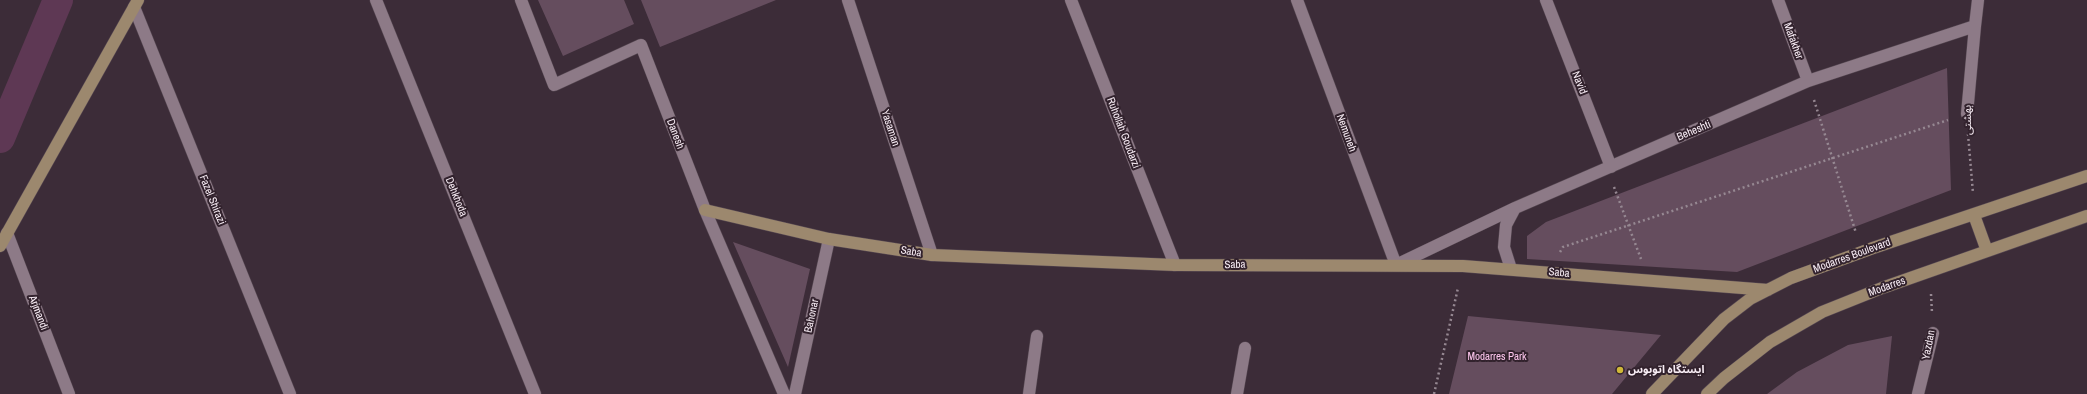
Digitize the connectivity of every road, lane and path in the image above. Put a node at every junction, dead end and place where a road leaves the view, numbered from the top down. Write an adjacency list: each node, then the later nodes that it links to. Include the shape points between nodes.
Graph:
1 (376, 0): 40 (street, Dehkhoda)
2 (521, 0): 17 (street, Danesh, via 554,85 640,46)
3 (848, 0): 26 (street, Yasaman)
4 (1071, 0): 27 (street, Ruhollah Goudarzi)
5 (1297, 0): 28 (street, Nemuneh)
6 (1546, 0): 14 (street, Navid)
7 (1778, 0): 11 (street, Mafakher)
8 (1978, 0): 10 (street)
9 (136, 3): 21 (street); 39 (street, Fazel Shirazi)
10 (1975, 26): 11 (street, Beheshti); 12 (street, بهشتی)
11 (1808, 81): 13 (path); 14 (street, Beheshti)
12 (1967, 114): 13 (path); 18 (path, بهشتی)
13 (1831, 158): 20 (path); 25 (path)
14 (1609, 167): 16 (street, Beheshti); 20 (path)
15 (2087, 176): 18 (street, Modarres Boulevard)
16 (1515, 208): 28 (street, Beheshti); 30 (street, via 1506,225 1504,247)
17 (705, 210): 22 (street, Saba); 41 (street, Danesh)
18 (1974, 215): 24 (street); 25 (street, Modarres Boulevard)
19 (2087, 216): 24 (street, Modarres)
20 (1628, 225): 32 (path, via 1563,247); 33 (path)
21 (7, 233): 23 (street); 38 (street, Arjmandi)
22 (829, 239): 26 (street, Saba); 42 (street, Bahonar)
23 (0, 246)
24 (1987, 251): 31 (street, Modarres)
25 (1862, 253): 34 (street, Modarres Boulevard, via 1791,278)
26 (932, 255): 27 (street, Saba)
27 (1175, 265): 28 (street, Saba)
28 (1396, 265): 29 (street, Saba)
29 (1463, 266): 30 (street, Saba); 45 (path)
30 (1511, 269): 32 (street, Saba)
31 (1930, 271): 35 (path, Yazdan); 47 (street, Modarres, via 1805,320 1770,342)
32 (1546, 272): 33 (street, Saba)
33 (1648, 280): 34 (street, Saba)
34 (1768, 290): 46 (street, Modarres Boulevard, via 1750,299 1724,319)
35 (1933, 332): 48 (street, Yazdan)
36 (1037, 336): 43 (street)
37 (1245, 348): 44 (street)
38 (70, 394)
39 (290, 394)
40 (535, 394)
41 (784, 394)
42 (795, 394)
43 (1028, 394)
44 (1237, 394)
45 (1434, 394)
46 (1652, 394)
47 (1707, 394)
48 (1918, 394)

